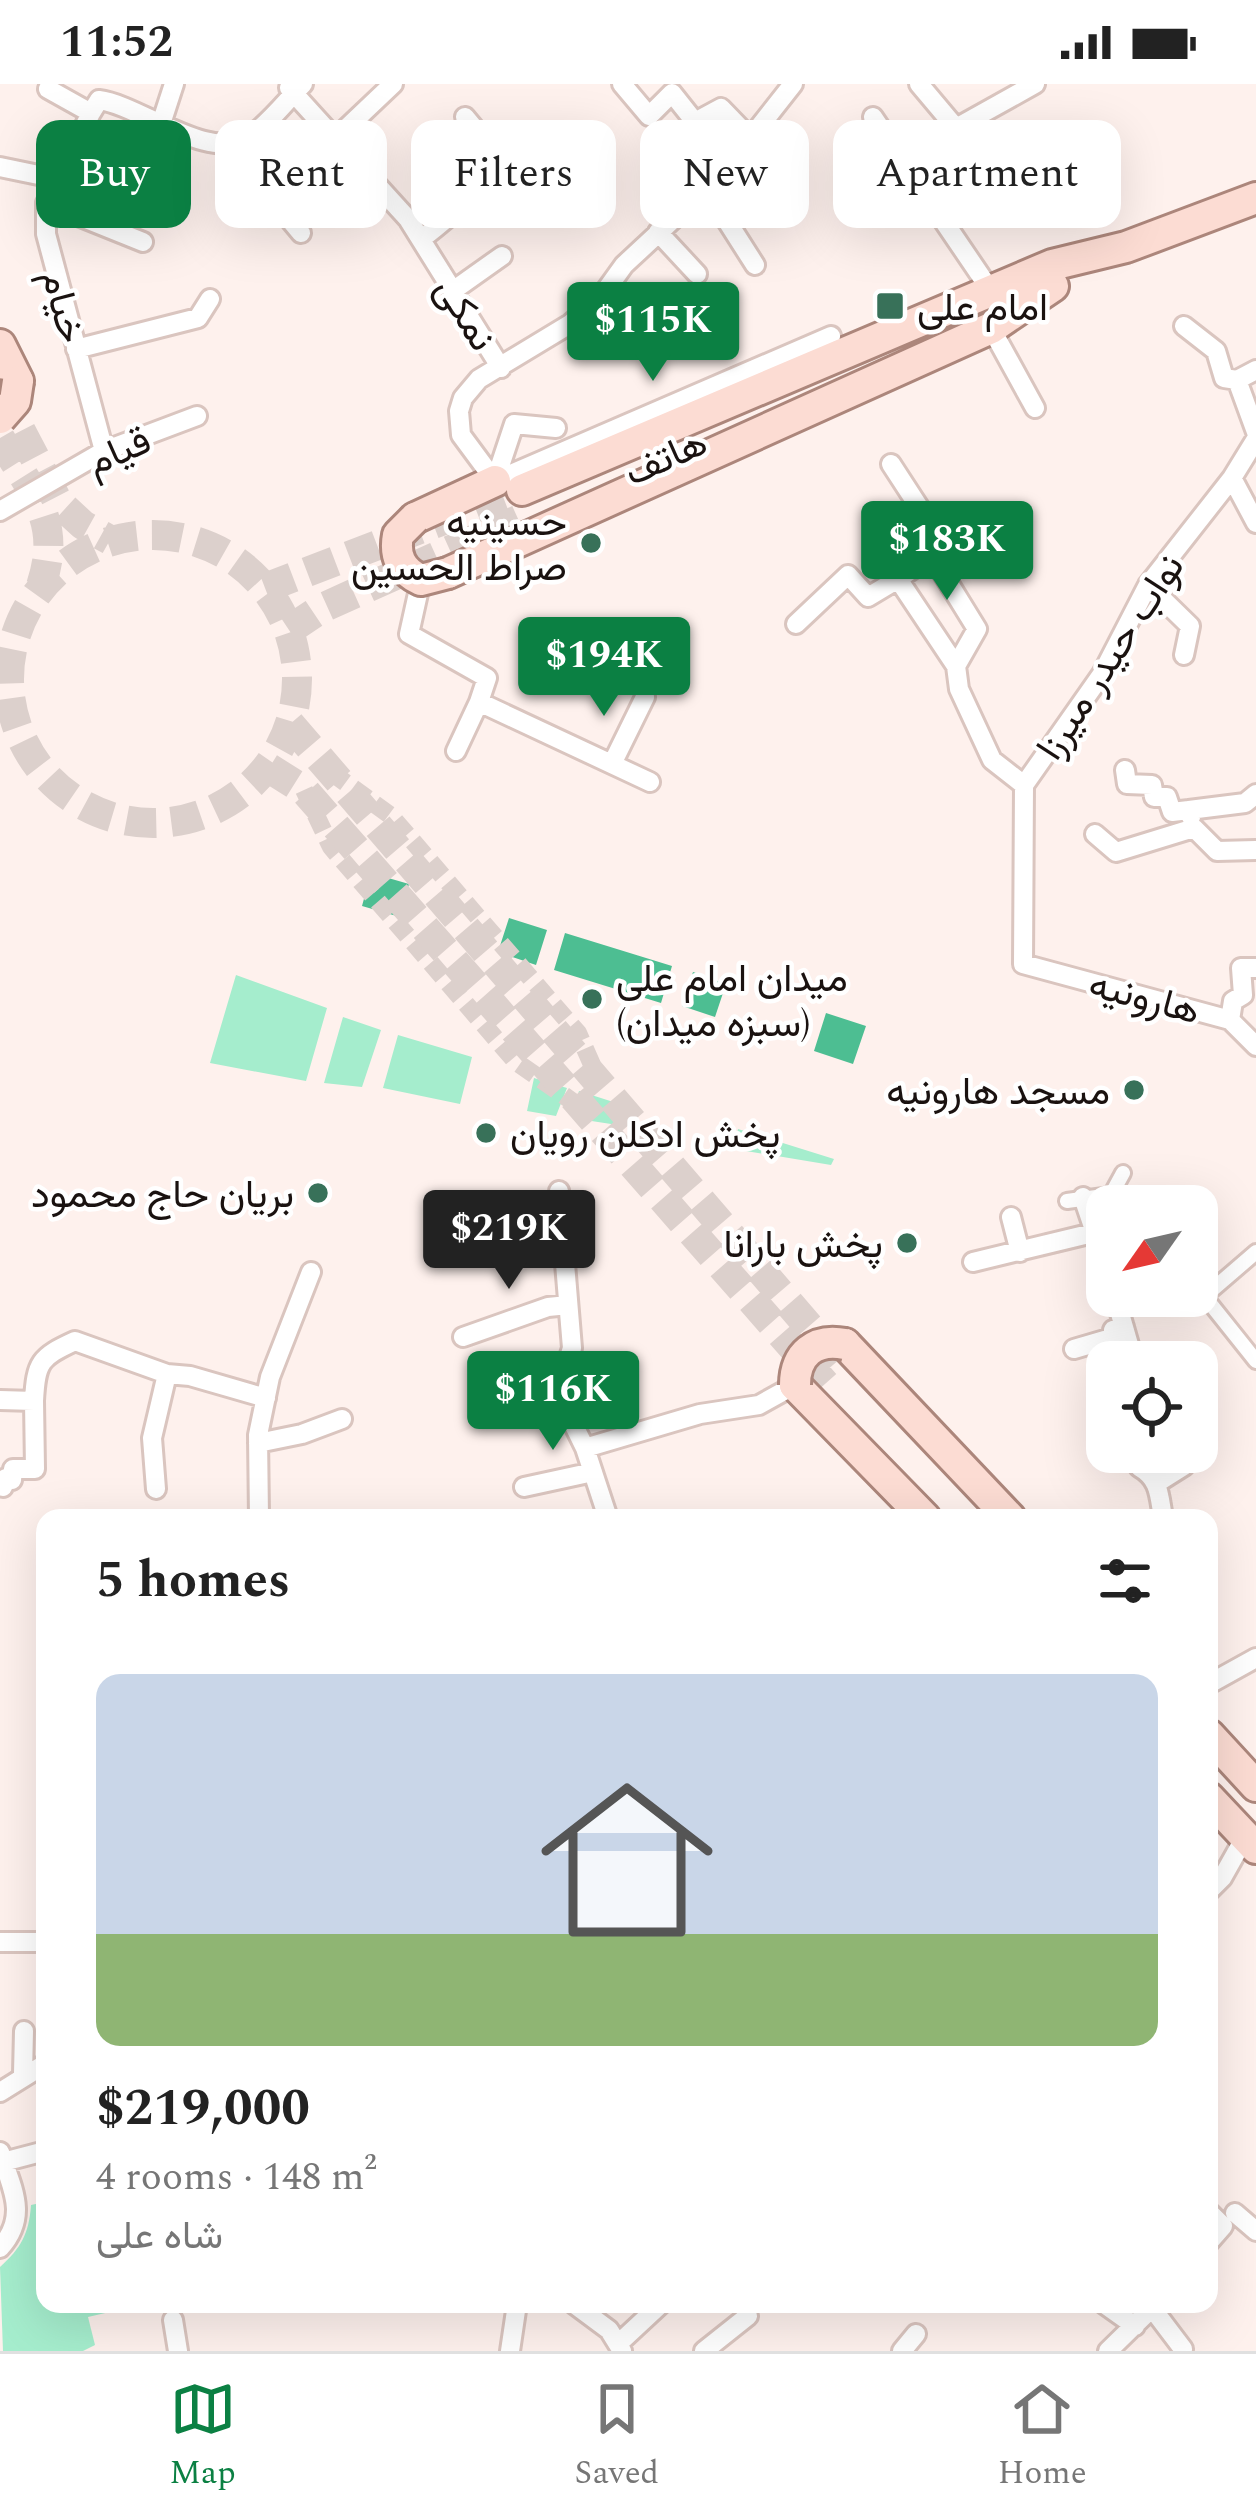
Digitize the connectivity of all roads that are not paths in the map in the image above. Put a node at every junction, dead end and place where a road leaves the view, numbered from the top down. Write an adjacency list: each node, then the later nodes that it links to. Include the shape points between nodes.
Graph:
1 (178, 84): 14 (street)
2 (393, 84): 16 (street)
3 (622, 84): 17 (street, via 649,116 672,93)
4 (793, 84): 20 (street)
5 (920, 84): 6 (street, via 956,128)
6 (1035, 84)
7 (294, 87): 15 (street, نمکی); 21 (street, نمکی, via 235,143)
8 (48, 89): 9 (street, نمکی)
9 (95, 107): 12 (street); 13 (street, نمکی, via 112,101)
10 (465, 117): 33 (street, via 510,170)
11 (873, 117): 41 (street)
12 (88, 120)
13 (152, 120)
14 (163, 120)
15 (320, 120)
16 (355, 120)
17 (693, 120)
18 (699, 120): 19 (street, via 721,108)
19 (733, 120)
20 (764, 120)
21 (191, 137)
22 (0, 167): 23 (street)
23 (36, 174)
24 (387, 196): 33 (street, نمکی)
25 (1256, 199): 35 (main road, هاتف)
26 (46, 228): 49 (street, خیام)
27 (108, 228): 34 (street)
28 (296, 228): 32 (street)
29 (662, 228): 31 (street)
30 (731, 228): 37 (street)
31 (658, 232): 38 (street); 50 (street, via 570,324)
32 (301, 233)
33 (421, 239): 40 (street, نمکی)
34 (143, 242)
35 (1126, 247): 39 (main road, هاتف); 41 (main road, هاتف)
36 (502, 256): 40 (street)
37 (755, 265)
38 (697, 274)
39 (1053, 286): 45 (main road); 61 (main road, هاتف)
40 (454, 290): 50 (street, نمکی)
41 (991, 291): 61 (main road, هاتف)
42 (210, 298): 47 (street, via 199,318)
43 (120, 315): 47 (street)
44 (1184, 326): 52 (street, via 1216,351 1224,378)
45 (991, 328): 53 (street); 65 (main road)
46 (831, 336): 61 (street)
47 (121, 337): 49 (street)
48 (0, 345): 55 (main road, bridge, via 18,381 15,401)
49 (76, 349): 58 (street, خیام)
50 (501, 368): 61 (street, via 479,379 458,411 461,435)
51 (1256, 370): 52 (street)
52 (1238, 380): 57 (street, نواب حیدر میرزا)
53 (1035, 408)
54 (196, 416): 58 (street, قیام)
55 (0, 418)
56 (556, 428): 61 (street, via 514,424)
57 (1256, 435): 60 (street, نواب حیدر میرزا)
58 (104, 451): 62 (street, قیام)
59 (891, 464): 64 (street, via 945,547)
60 (1232, 478): 63 (street); 67 (street, نواب حیدر میرزا)
61 (516, 495): 65 (main road, bridge, via 404,525 396,546 403,568)
62 (0, 511)
63 (1256, 523)
64 (932, 556): 66 (street); 70 (street, via 977,628)
65 (434, 577): 72 (street, via 409,634 487,679)
66 (898, 579): 68 (street, via 868,597 848,575); 70 (street)
67 (1148, 585): 69 (street, via 1190,626); 77 (street, نواب حیدر میرزا, via 1102,674)
68 (796, 624)
69 (1184, 655)
70 (956, 666): 77 (street, via 992,760)
71 (645, 697): 74 (street)
72 (479, 702): 73 (street); 74 (street)
73 (455, 751)
74 (612, 764): 76 (street)
75 (1125, 770): 79 (street, via 1127,784 1152,785 1154,797 1167,797 1172,812)
76 (650, 782)
77 (1024, 785): 82 (street, نواب حیدر میرزا)
78 (1256, 794): 79 (street)
79 (1192, 819): 80 (street, via 1116,852); 81 (street, via 1217,851)
80 (1095, 835)
81 (1256, 850)
82 (1023, 964): 84 (street, هارونیه)
83 (1256, 968): 84 (street, via 1241,968 1243,995 1233,1001)
84 (1230, 1020): 85 (street, هارونیه)
85 (1256, 1046)
86 (1123, 1173): 87 (street)
87 (1117, 1185)
88 (559, 1191): 99 (street)
89 (1086, 1198): 90 (street)
90 (1075, 1199): 91 (street)
91 (1086, 1216)
92 (1011, 1217): 94 (street)
93 (1086, 1235): 94 (street)
94 (1020, 1252): 96 (street)
95 (1256, 1252): 98 (street)
96 (973, 1262)
97 (311, 1272): 109 (street)
98 (1218, 1279)
99 (568, 1305): 103 (street); 114 (street, via 572,1348 558,1393)
100 (1218, 1313): 106 (street)
101 (1121, 1317): 102 (street)
102 (1124, 1327): 104 (street); 105 (street)
103 (463, 1337)
104 (1128, 1341)
105 (1074, 1349)
106 (1256, 1361)
107 (827, 1370): 114 (street, via 759,1405); 124 (main road); 125 (main road); 126 (main road); 127 (main road)
108 (167, 1374): 109 (street); 111 (street, via 75,1341 46,1354 35,1372); 121 (street, via 152,1438)
109 (266, 1398): 113 (street)
110 (0, 1400): 111 (street)
111 (34, 1402): 119 (street, via 34,1469 13,1469)
112 (342, 1419): 113 (street)
113 (258, 1443): 122 (street)
114 (585, 1448): 115 (street)
115 (593, 1472): 120 (street); 123 (street)
116 (1150, 1473): 118 (street)
117 (1173, 1473): 118 (street)
118 (1157, 1483): 128 (street)
119 (3, 1487)
120 (524, 1487)
121 (156, 1489)
122 (259, 1509)
123 (600, 1509)
124 (919, 1509)
125 (943, 1509)
126 (975, 1509)
127 (999, 1509)
128 (1161, 1509)
129 (1256, 1658): 130 (street)
130 (1218, 1679)
131 (1218, 1745): 133 (main road)
132 (1218, 1769): 135 (main road)
133 (1256, 1786)
134 (1218, 1809): 137 (main road)
135 (1256, 1809)
136 (1218, 1834): 137 (main road)
137 (1251, 1849): 138 (street)
138 (1218, 1882)
139 (0, 1942): 140 (street)
140 (36, 1942)
141 (24, 2031): 143 (street)
142 (36, 2068): 143 (street)
143 (23, 2074): 144 (street)
144 (0, 2092)
145 (36, 2152): 146 (street)
146 (2, 2157): 149 (street, via 16,2199 14,2233)
147 (1222, 2217): 148 (street)
148 (1256, 2231)
149 (0, 2248)
150 (515, 2313): 163 (street)
151 (586, 2313): 160 (street)
152 (653, 2313): 160 (street)
153 (1117, 2313): 158 (street)
154 (1147, 2313): 158 (street)
155 (1159, 2313): 161 (street)
156 (748, 2316): 164 (street)
157 (173, 2320): 162 (street)
158 (1135, 2326): 166 (street)
159 (916, 2334): 165 (street)
160 (620, 2348)
161 (1183, 2348)
162 (178, 2351)
163 (509, 2351)
164 (704, 2351)
165 (902, 2351)
166 (1108, 2351)

